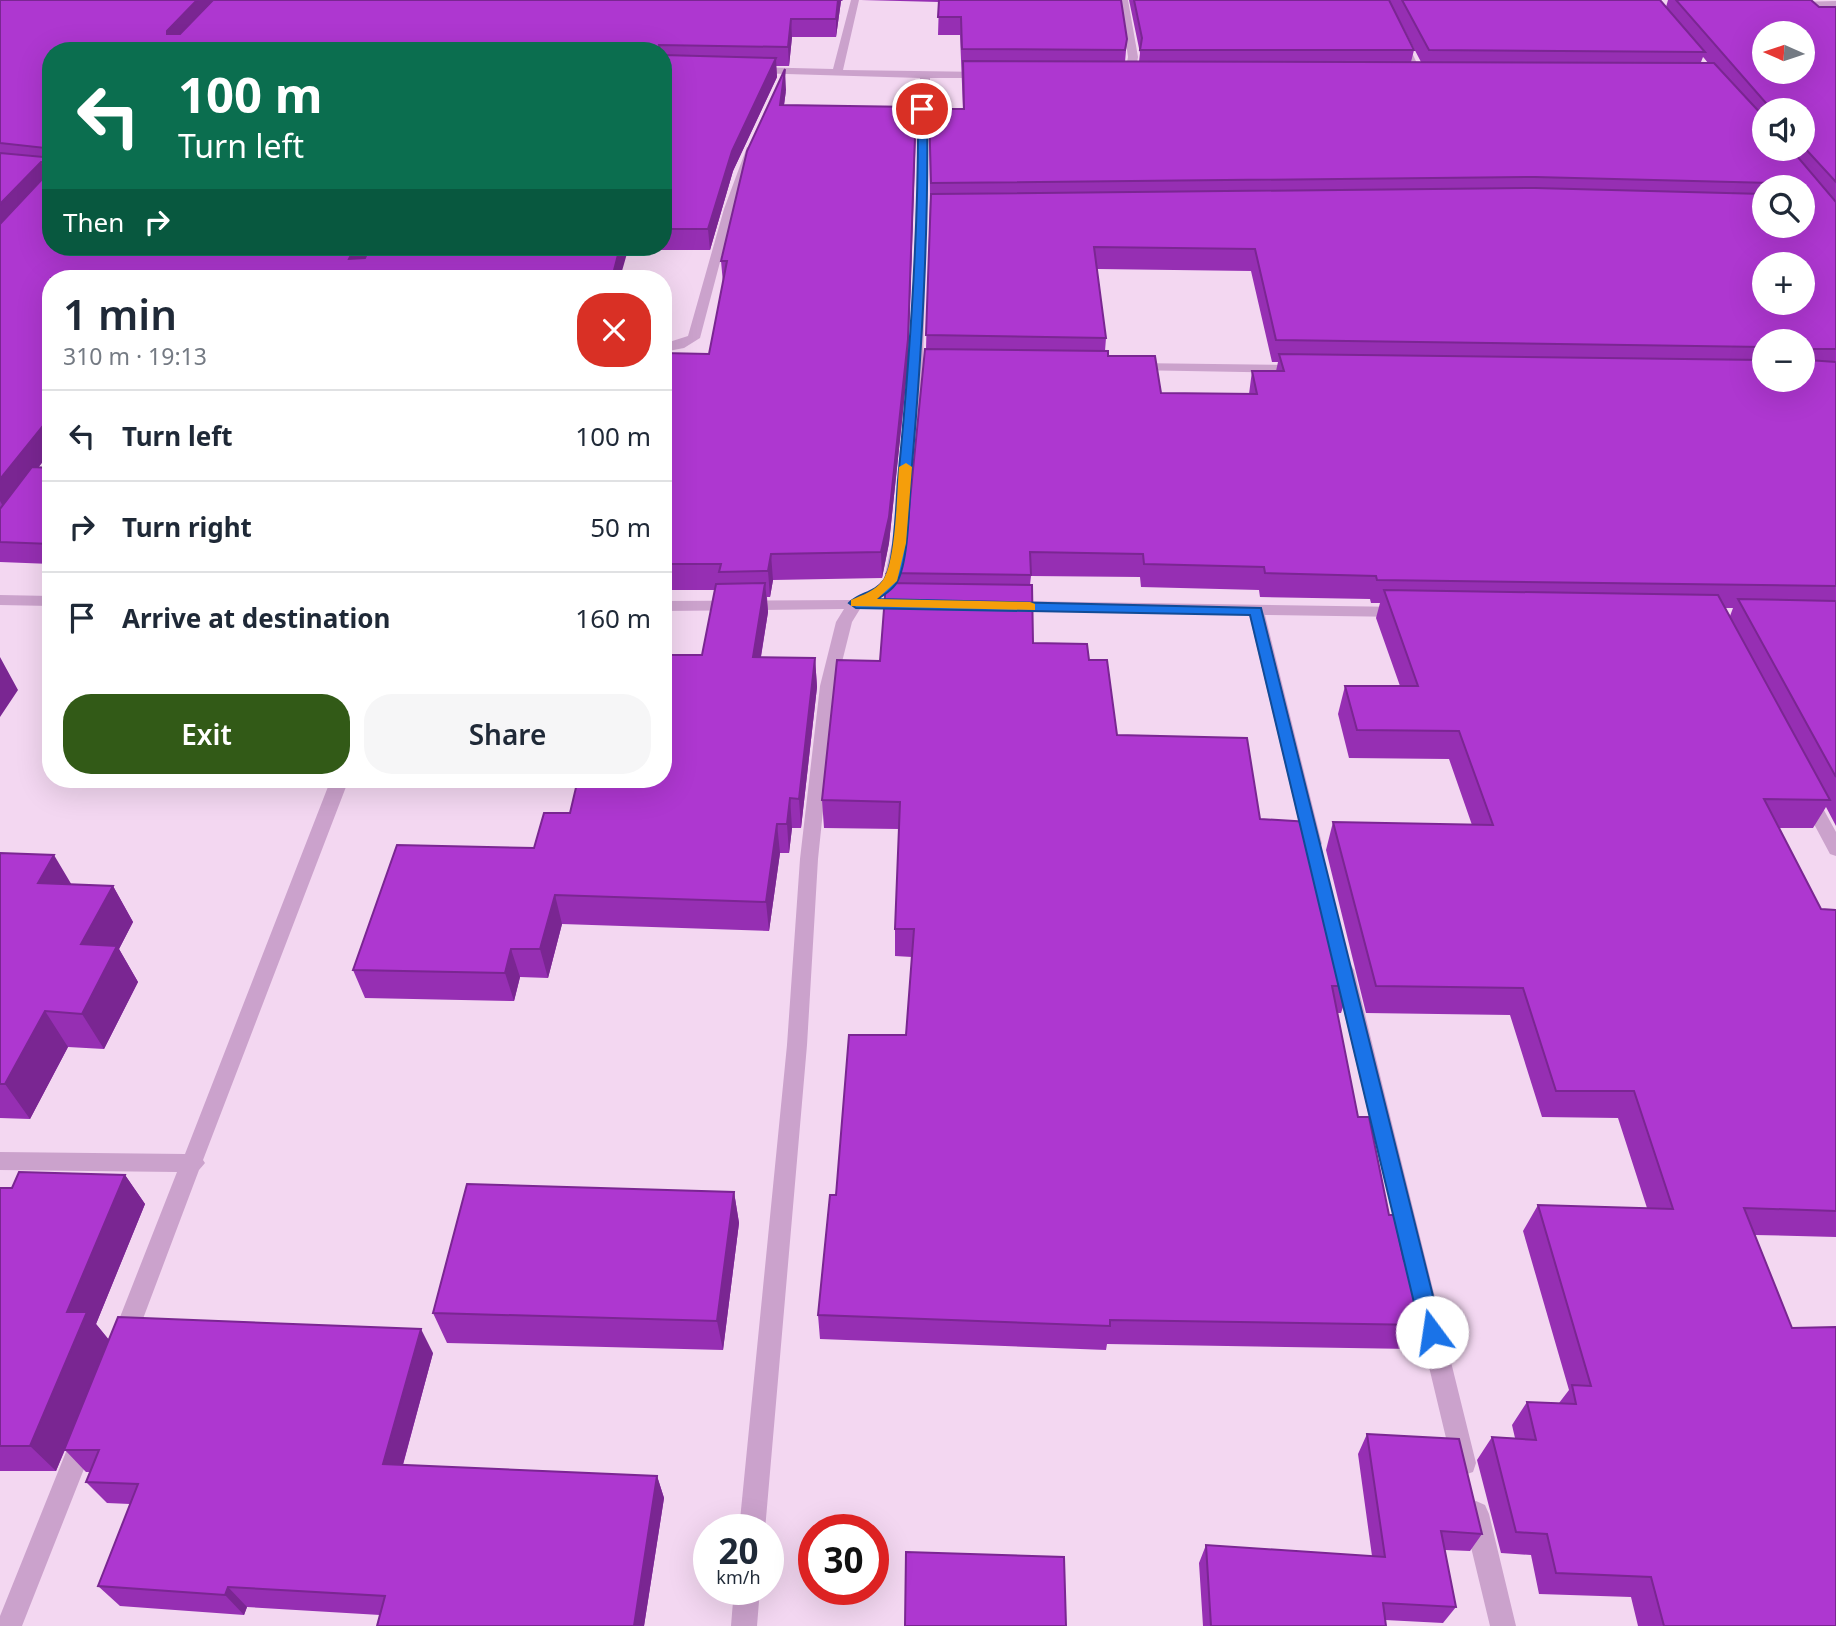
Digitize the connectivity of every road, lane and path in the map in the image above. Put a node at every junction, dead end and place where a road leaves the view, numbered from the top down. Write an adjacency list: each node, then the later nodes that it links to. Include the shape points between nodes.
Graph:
1 (855, 0): 8 (street)
2 (1124, 0): 9 (street, via 1133,57)
3 (1383, 0): 10 (street)
4 (1836, 4): 5 (street)
5 (1780, 5)
6 (746, 70): 7 (street)
7 (788, 71): 8 (street); 13 (street)
8 (837, 73): 11 (street)
9 (1130, 74)
10 (1420, 74)
11 (925, 75): 12 (street); 20 (street, via 920,140 930,209 919,258 924,364 895,568 891,581)
12 (1007, 75)
13 (778, 88)
14 (757, 134): 15 (street, via 729,209 694,338)
15 (672, 345)
16 (1122, 367): 17 (street)
17 (1316, 369)
18 (0, 600): 19 (street)
19 (42, 601)
20 (856, 603): 21 (street); 22 (street); 35 (street, via 840,633 828,686)
21 (925, 604)
22 (672, 606)
23 (994, 606): 24 (street)
24 (1256, 611): 25 (street); 29 (street)
25 (1422, 612)
26 (1797, 775): 28 (street)
27 (337, 788): 32 (street)
28 (1836, 849)
29 (1319, 868)
30 (1339, 949): 39 (street)
31 (0, 1161): 32 (street)
32 (194, 1163): 33 (street)
33 (117, 1356)
34 (91, 1420): 37 (street)
35 (753, 1514)
36 (746, 1605): 38 (street)
37 (9, 1626)
38 (744, 1626)
39 (1503, 1626)

